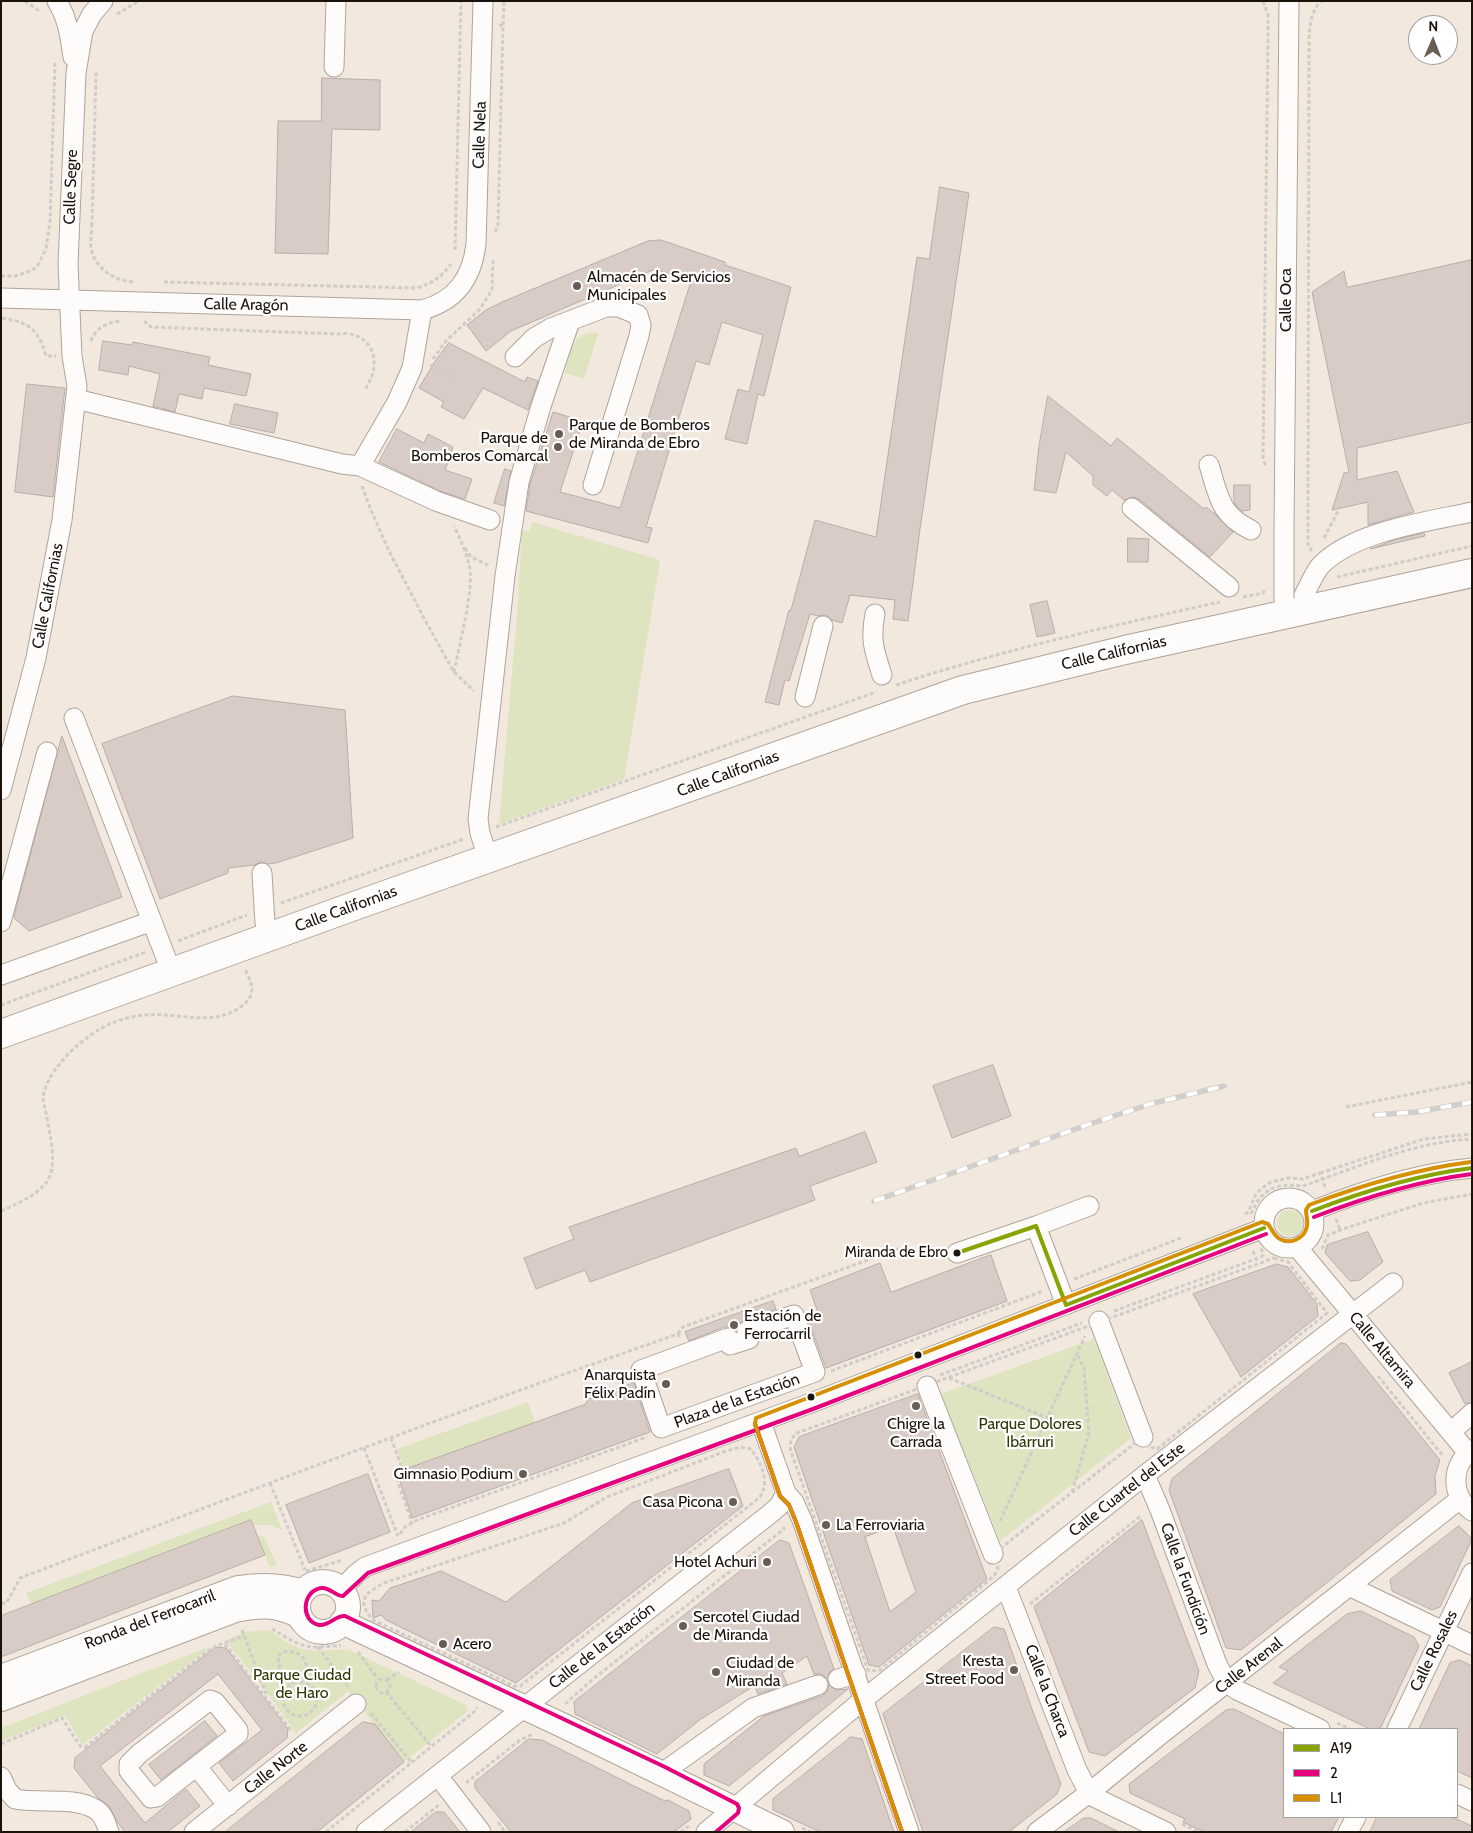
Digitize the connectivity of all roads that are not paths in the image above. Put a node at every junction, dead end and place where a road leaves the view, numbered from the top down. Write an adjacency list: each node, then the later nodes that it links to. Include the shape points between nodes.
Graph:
1 (57, 1): 7 (street, Calle Segre, via 69,26)
2 (336, 1): 6 (street)
3 (483, 1): 8 (street, Calle Nela, via 476,244)
4 (1288, 1): 24 (street, Calle Oca)
5 (109, 8): 7 (street, Calle Segre, via 92,14 83,31)
6 (334, 67)
7 (76, 73): 10 (street, Calle Segre, via 68,264)
8 (472, 267): 11 (street, Calle Aragón, via 456,292)
9 (1, 298): 10 (street, Calle Aragón)
10 (70, 300): 11 (street, Calle Aragón); 14 (street, Calle Californias)
11 (422, 310): 16 (street, via 412,368)
12 (570, 321): 13 (street, via 534,338); 17 (street, via 606,307 619,307 638,315 641,325); 33 (street, via 519,482 478,819)
13 (515, 357)
14 (76, 399): 16 (street); 32 (street, Calle Californias, via 50,591)
15 (1209, 465): 21 (street, via 1224,509 1231,518)
16 (361, 467): 20 (street, via 436,501)
17 (592, 484)
18 (1132, 508): 25 (street)
19 (1472, 512): 24 (street, via 1368,536 1321,565)
20 (490, 520)
21 (1251, 530)
22 (1472, 558): 24 (highway, Calle Californias)
23 (1472, 573): 33 (highway, Calle Californias, via 962,690)
24 (1296, 588): 33 (highway, Calle Californias, via 958,676)
25 (1230, 596)
26 (875, 614): 28 (street, via 872,639)
27 (823, 626): 29 (street)
28 (884, 684)
29 (805, 697)
30 (74, 718): 36 (street)
31 (47, 752): 37 (street)
32 (1, 790)
33 (484, 845): 35 (highway, Calle Californias); 41 (highway, Calle Californias, via 237,948)
34 (262, 873): 35 (street)
35 (264, 916): 38 (highway, Calle Californias)
36 (152, 921): 38 (street); 39 (street)
37 (1, 922)
38 (164, 952): 40 (highway, Calle Californias)
39 (1, 975)
40 (1, 1018)
41 (1, 1034)
42 (1472, 1168): 44 (street, via 1424,1175)
43 (1089, 1206): 45 (street)
44 (1312, 1211): 46 (street, via 1298,1199 1282,1198 1266,1212); 48 (street, via 1313,1232)
45 (1036, 1226): 47 (street); 50 (street)
46 (1264, 1228): 48 (street, via 1275,1244); 50 (street)
47 (957, 1253)
48 (1303, 1254): 51 (street, Calle Altamira)
49 (1393, 1283): 51 (street, Calle Cuartel del Este)
50 (1066, 1305): 56 (street)
51 (1351, 1314): 57 (street, Calle Altamira); 60 (street, Calle Cuartel del Este)
52 (1100, 1322): 58 (street)
53 (641, 1370): 53 (street, Plaza de la Estación, via 728,1338 730,1344 749,1339 747,1331 794,1315 815,1372 661,1428)
54 (927, 1386): 63 (street)
55 (1472, 1413): 57 (street)
56 (761, 1422): 61 (street); 68 (street, via 365,1567)
57 (1451, 1432): 59 (street, Calle Altamira)
58 (1143, 1437)
59 (1470, 1451): 62 (street, via 1460,1463 1456,1475 1456,1488)
60 (1145, 1475): 66 (street, Calle Cuartel del Este); 74 (street, Calle la Fundición)
61 (786, 1494): 77 (street, via 808,1519 847,1677); 79 (street, Calle de la Estación, via 771,1513)
62 (1466, 1505): 67 (street, Calle Arenal)
63 (995, 1562)
64 (1472, 1573): 71 (street, Calle Rosales)
65 (304, 1582): 68 (main road, via 335,1585); 69 (main road, via 299,1602); 73 (main road, Ronda del Ferrocarril, via 291,1588 238,1588)
66 (1006, 1587): 77 (street, Calle Cuartel del Este); 86 (street, Calle la Charca, via 1077,1770)
67 (1351, 1587): 71 (street); 74 (street, Calle Arenal)
68 (341, 1590): 70 (main road, via 348,1602)
69 (300, 1616): 70 (main road, via 308,1626 320,1631 332,1630); 76 (main road, Ronda del Ferrocarril, via 288,1609 274,1607 235,1610)
70 (342, 1622): 79 (main road)
71 (1444, 1632): 72 (street); 81 (street, Calle Rosales)
72 (1472, 1645)
73 (1, 1676)
74 (1227, 1683): 80 (street); 86 (street, Calle Arenal)
75 (818, 1685): 83 (street, via 753,1708)
76 (1, 1699)
77 (864, 1699): 90 (street, Calle Cuartel del Este); 98 (street)
78 (356, 1704): 89 (street, Calle Norte)
79 (523, 1707): 83 (main road); 84 (street, Calle de la Estación)
80 (1318, 1728)
81 (1397, 1728)
82 (197, 1767): 82 (street, via 238,1734 215,1702 210,1700 129,1764 129,1770 151,1798 157,1797); 89 (street)
83 (662, 1773): 90 (main road)
84 (438, 1776): 95 (street, Calle de la Estación); 96 (street, via 459,1789)
85 (1, 1777): 93 (street, via 15,1799 82,1804 96,1809 103,1816)
86 (1089, 1793): 99 (street, Calle Arenal); 100 (street)
87 (1458, 1794): 88 (street)
88 (1472, 1800)
89 (228, 1806): 94 (street, Calle Norte)
90 (733, 1808): 92 (street, Calle Cuartel del Este); 97 (main road)
91 (1355, 1818): 101 (street)
92 (700, 1827)
93 (108, 1832)
94 (194, 1832)
95 (366, 1832)
96 (481, 1832)
97 (782, 1832)
98 (909, 1832)
99 (1037, 1832)
100 (1166, 1832)
101 (1348, 1832)

